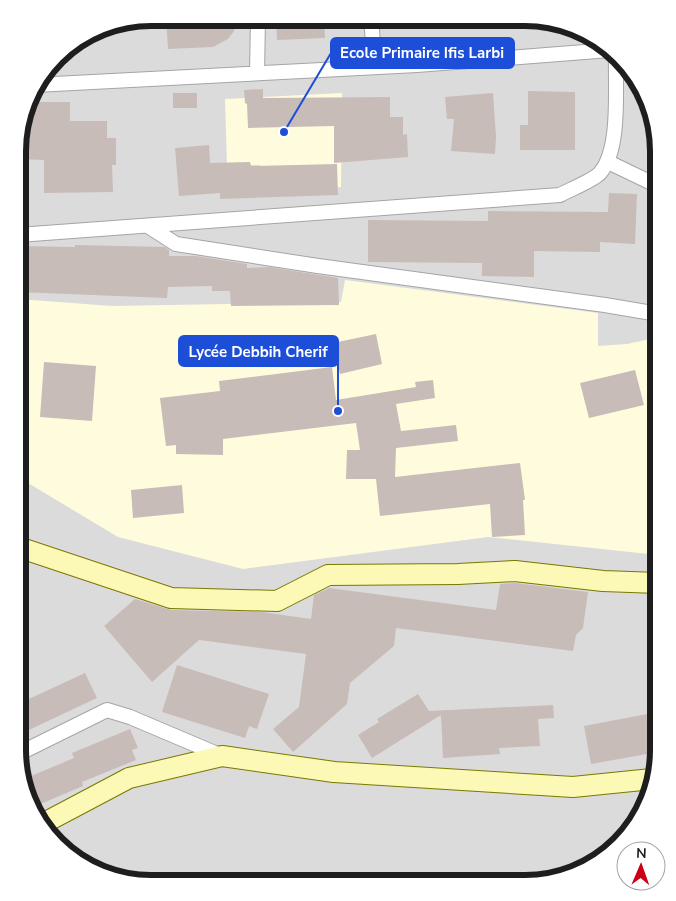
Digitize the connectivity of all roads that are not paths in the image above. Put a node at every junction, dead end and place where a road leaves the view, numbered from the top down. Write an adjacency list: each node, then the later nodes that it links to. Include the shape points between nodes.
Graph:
1 (372, 26): 5 (street)
2 (258, 27): 6 (street)
3 (599, 51): 5 (street)
4 (616, 66): 8 (street, via 615,139)
5 (375, 67): 6 (street)
6 (257, 73): 7 (street)
7 (46, 84)
8 (608, 162): 9 (street); 10 (street, via 599,174 560,194)
9 (650, 182)
10 (148, 226): 11 (street); 12 (street, via 176,244)
11 (26, 234)
12 (650, 313)
13 (26, 550): 14 (street, via 171,598 277,601 328,575 515,571)
14 (649, 583)
15 (26, 750): 16 (street, via 107,710)
16 (222, 756): 17 (street, via 334,772 573,787); 18 (street, via 129,778)
17 (646, 779)
18 (49, 821)

